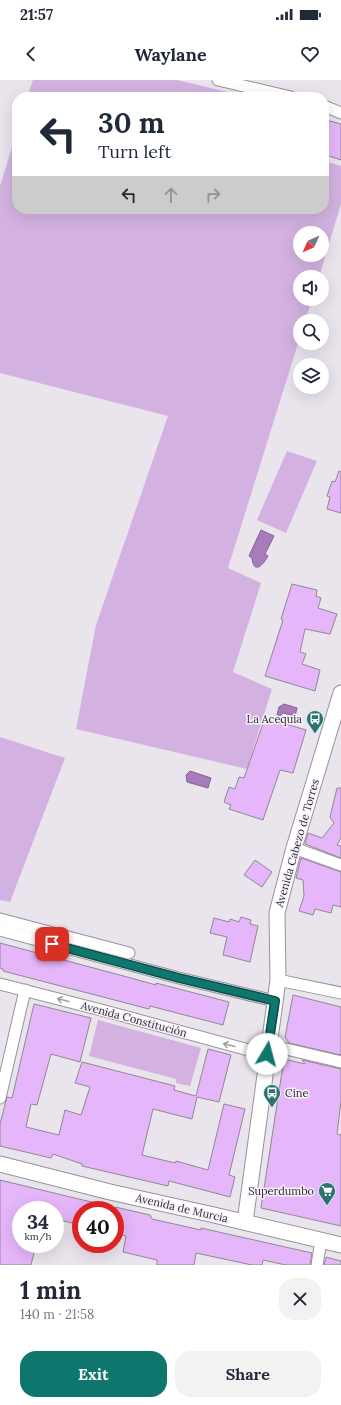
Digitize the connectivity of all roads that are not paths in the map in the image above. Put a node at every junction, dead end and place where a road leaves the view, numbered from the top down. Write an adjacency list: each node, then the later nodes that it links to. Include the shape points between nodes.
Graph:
1 (218, 80): 2 (street)
2 (270, 92)
3 (329, 108): 4 (street)
4 (341, 113)
5 (341, 693): 6 (street, Avenida Cabezo de Torres)
6 (294, 848): 7 (street); 11 (street, Avenida Cabezo de Torres, via 277,913)
7 (341, 865)
8 (0, 919): 10 (street)
9 (0, 930): 15 (street)
10 (129, 953)
11 (278, 980): 14 (street); 15 (street, Avenida Cabezo de Torres)
12 (0, 984): 13 (street, Avenida Constitución)
13 (25, 990): 16 (street, Avenida Constitución, one-way to 13); 18 (street)
14 (341, 993)
15 (275, 1001): 16 (street, Avenida Cabezo de Torres)
16 (268, 1050): 17 (street, Avenida Constitución); 20 (street, Avenida Cabezo de Torres)
17 (341, 1062)
18 (0, 1098)
19 (0, 1164): 20 (street, Avenida de Murcia)
20 (245, 1222): 21 (street, Avenida de Murcia)
21 (321, 1241): 22 (street, Avenida de Murcia); 23 (street)
22 (341, 1245)
23 (317, 1265)

